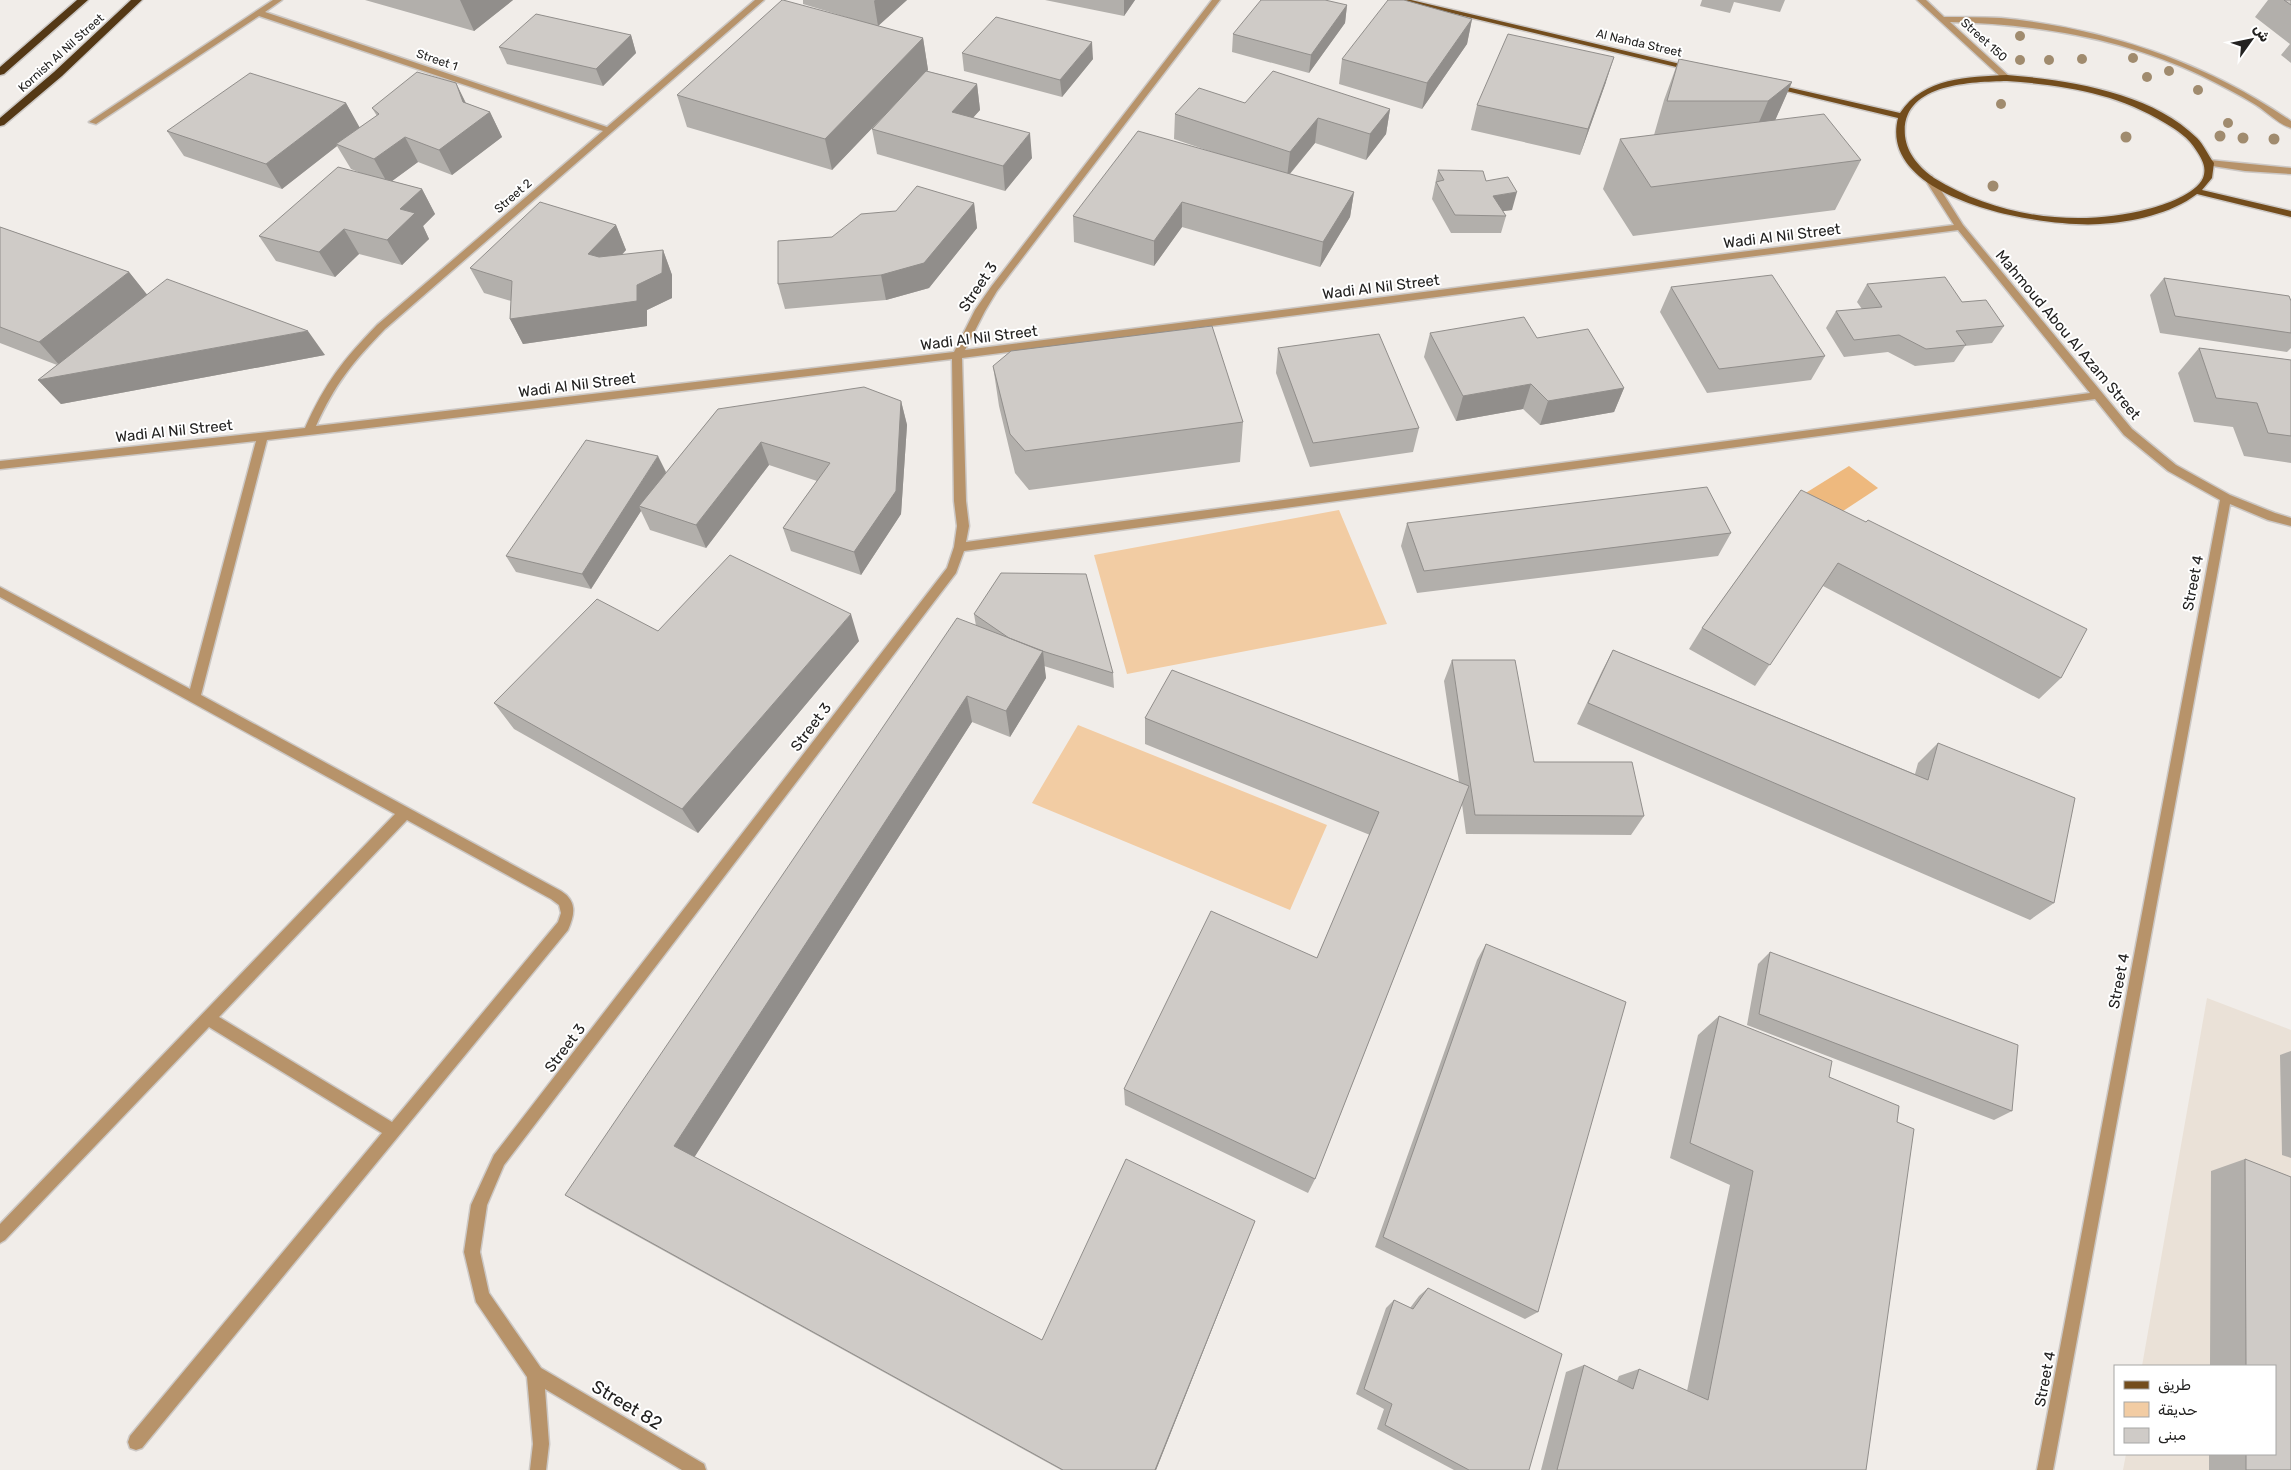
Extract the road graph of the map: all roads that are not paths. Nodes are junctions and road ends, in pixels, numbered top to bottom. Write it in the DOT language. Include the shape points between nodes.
graph roads {
  1 [pos="83,0"];
  2 [pos="137,0"];
  3 [pos="278,0"];
  4 [pos="760,0"];
  5 [pos="1216,0"];
  6 [pos="1401,0"];
  7 [pos="1921,0"];
  8 [pos="259,13"];
  9 [pos="1942,19"];
  10 [pos="1699,69"];
  11 [pos="0,72"];
  12 [pos="2008,78"];
  13 [pos="1766,85"];
  14 [pos="1901,116"];
  15 [pos="93,122"];
  16 [pos="0,123"];
  17 [pos="2291,125"];
  18 [pos="608,130"];
  19 [pos="2209,163"];
  20 [pos="2291,171"];
  21 [pos="1929,178"];
  22 [pos="2195,191"];
  23 [pos="2291,214"];
  24 [pos="1960,227"];
  25 [pos="957,356"];
  26 [pos="2099,395"];
  27 [pos="308,432"];
  28 [pos="262,437"];
  29 [pos="0,465"];
  30 [pos="2226,498"];
  31 [pos="2291,522"];
  32 [pos="960,547"];
  33 [pos="0,592"];
  34 [pos="194,697"];
  35 [pos="405,812"];
  36 [pos="208,1018"];
  37 [pos="392,1131"];
  38 [pos="0,1235"];
  39 [pos="535,1374"];
  40 [pos="136,1442"];
  41 [pos="538,1470"];
  42 [pos="698,1470"];
  43 [pos="2045,1470"];
  1 -- 11 [label="highway, Kornish Al Nil Street"];
  2 -- 16 [label="highway, Kornish Al Nil Street"];
  3 -- 8 [label="street"];
  4 -- 18 [label="street, Street 2"];
  5 -- 25 [label="street, Street 3" via="994,289"];
  6 -- 10 [label="main road, Al Nahda Street"];
  7 -- 9 [label="street, Street 150"];
  8 -- 15 [label="street"];
  8 -- 18 [label="street, Street 1"];
  9 -- 12 [label="street, Street 150"];
  9 -- 17 [label="street" via="2010,22 2075,31 2141,48 2205,73 2264,105"];
  12 -- 14 [label="main road" via="1939,86 1915,99"];
  12 -- 19 [label="main road" via="2047,81 2128,100 2164,118 2194,140"];
  13 -- 14 [label="main road"];
  14 -- 21 [label="main road" via="1898,136 1907,158"];
  18 -- 27 [label="street, Street 2" via="381,327 350,360 325,395"];
  19 -- 20 [label="street"];
  19 -- 22 [label="main road" via="2206,178"];
  21 -- 22 [label="main road" via="1969,200 2016,215 2065,222 2143,215 2172,205"];
  21 -- 24 [label="street, Mahmoud Abou Al Azam Street"];
  22 -- 23 [label="main road"];
  24 -- 25 [label="street, Wadi Al Nil Street"];
  24 -- 26 [label="street, Mahmoud Abou Al Azam Street"];
  25 -- 27 [label="street, Wadi Al Nil Street"];
  25 -- 32 [label="street, Street 3" via="963,526"];
  26 -- 30 [label="street, Mahmoud Abou Al Azam Street" via="2128,432 2172,468"];
  26 -- 32 [label="street"];
  27 -- 28 [label="street, Wadi Al Nil Street"];
  28 -- 29 [label="street, Wadi Al Nil Street"];
  28 -- 34 [label="street"];
  30 -- 31 [label="street, Mahmoud Abou Al Azam Street"];
  30 -- 43 [label="street, Street 4"];
  32 -- 39 [label="street, Street 3" via="952,570 499,1160 479,1205 472,1252 482,1296"];
  33 -- 34 [label="street"];
  34 -- 35 [label="street"];
  35 -- 36 [label="street"];
  35 -- 37 [label="street" via="556,895 565,901 568,913 563,926"];
  36 -- 37 [label="street"];
  36 -- 38 [label="street"];
  37 -- 40 [label="street"];
  39 -- 41 [label="street, Street 3" via="541,1444"];
  39 -- 42 [label="street, Street 82"];
}
